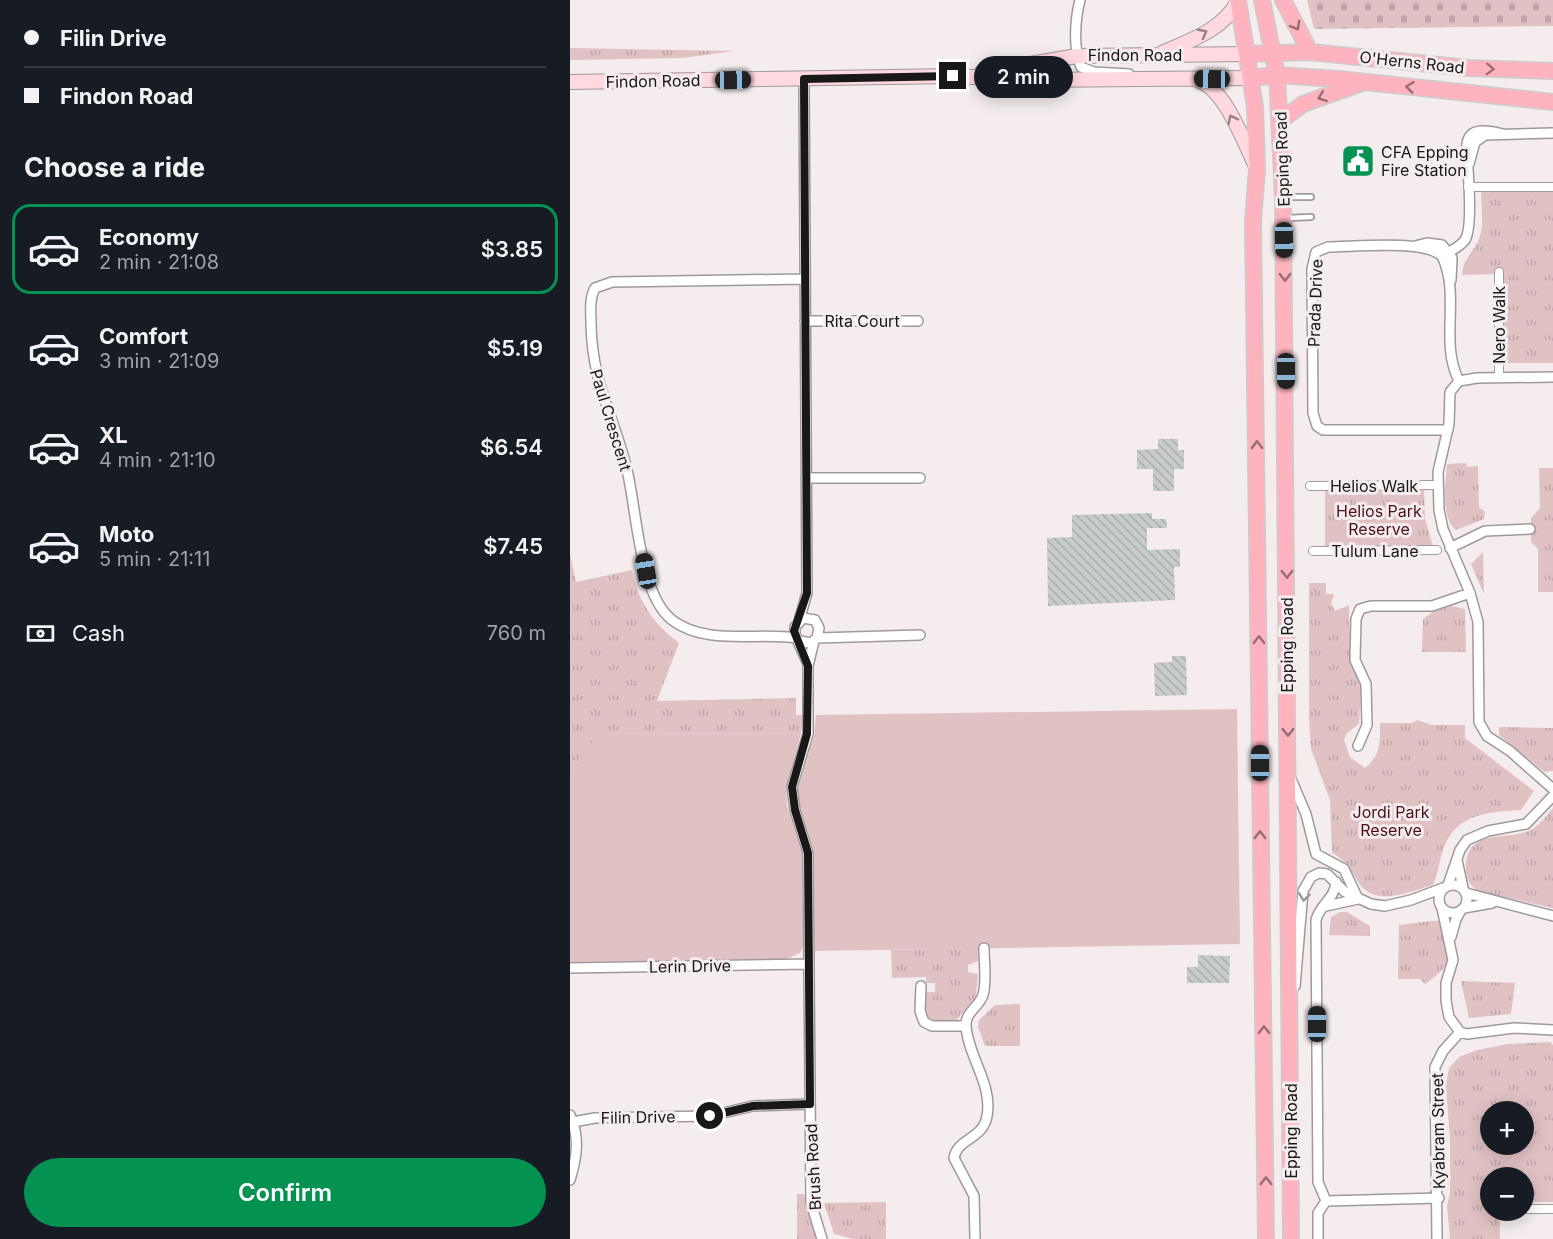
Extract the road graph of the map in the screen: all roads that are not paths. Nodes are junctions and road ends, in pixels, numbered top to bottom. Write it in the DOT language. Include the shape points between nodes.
graph roads {
  1 [pos="1080,0"];
  2 [pos="1262,0"];
  3 [pos="1282,0"];
  4 [pos="1238,1"];
  5 [pos="1272,52"];
  6 [pos="1310,52"];
  7 [pos="1247,54"];
  8 [pos="1158,55"];
  9 [pos="1077,56"];
  10 [pos="1553,71"];
  11 [pos="1277,75"];
  12 [pos="953,76"];
  13 [pos="1251,78"];
  14 [pos="804,79"];
  15 [pos="1143,79"];
  16 [pos="1195,79"];
  17 [pos="1368,81"];
  18 [pos="570,82"];
  19 [pos="1553,102"];
  20 [pos="1280,121"];
  21 [pos="1553,133"];
  22 [pos="1257,169"];
  23 [pos="1468,187"];
  24 [pos="1553,187"];
  25 [pos="1284,197"];
  26 [pos="1311,197"];
  27 [pos="1311,217"];
  28 [pos="1284,218"];
  29 [pos="1446,254"];
  30 [pos="1499,272"];
  31 [pos="804,279"];
  32 [pos="805,321"];
  33 [pos="918,321"];
  34 [pos="1553,377"];
  35 [pos="1499,378"];
  36 [pos="1459,381"];
  37 [pos="1448,430"];
  38 [pos="920,477"];
  39 [pos="806,478"];
  40 [pos="1438,485"];
  41 [pos="1310,486"];
  42 [pos="1530,529"];
  43 [pos="1450,548"];
  44 [pos="1437,550"];
  45 [pos="1313,551"];
  46 [pos="807,593"];
  47 [pos="1470,593"];
  48 [pos="798,622"];
  49 [pos="817,624"];
  50 [pos="767,635"];
  51 [pos="920,635"];
  52 [pos="845,636"];
  53 [pos="799,640"];
  54 [pos="815,640"];
  55 [pos="808,666"];
  56 [pos="1358,746"];
  57 [pos="1288,771"];
  58 [pos="1553,789"];
  59 [pos="1553,796"];
  60 [pos="1458,860"];
  61 [pos="1336,882"];
  62 [pos="1446,886"];
  63 [pos="1465,891"];
  64 [pos="1358,899"];
  65 [pos="1411,900"];
  66 [pos="1497,903"];
  67 [pos="1326,906"];
  68 [pos="1441,906"];
  69 [pos="1463,909"];
  70 [pos="1553,916"];
  71 [pos="1451,942"];
  72 [pos="984,948"];
  73 [pos="809,964"];
  74 [pos="570,968"];
  75 [pos="921,986"];
  76 [pos="966,1026"];
  77 [pos="1553,1030"];
  78 [pos="1460,1032"];
  79 [pos="1290,1047"];
  80 [pos="810,1104"];
  81 [pos="572,1119"];
  82 [pos="570,1180"];
  83 [pos="1439,1198"];
  84 [pos="1326,1201"];
  85 [pos="1534,1209"];
  86 [pos="1553,1209"];
  87 [pos="822,1239"];
  88 [pos="975,1239"];
  89 [pos="1266,1239"];
  90 [pos="1291,1239"];
  91 [pos="1318,1239"];
  92 [pos="1438,1239"];
  1 -- 9 [label="street"];
  2 -- 5 [label="main road, Epping Road"];
  3 -- 6 [label="main road, one-way"];
  4 -- 7 [label="main road, Epping Road"];
  8 -- 4 [label="main road, one-way" via="1217,26 1231,15"];
  5 -- 6 [label="main road, O'Herns Road"];
  5 -- 7 [label="main road, O'Herns Road"];
  5 -- 11 [label="main road, Epping Road"];
  6 -- 10 [label="main road, O'Herns Road, one-way" via="1468,68"];
  7 -- 8 [label="main road, Findon Road"];
  7 -- 13 [label="main road, Epping Road"];
  8 -- 9 [label="main road, Findon Road"];
  9 -- 12 [label="main road, Findon Road"];
  9 -- 15 [label="street" via="1086,70"];
  11 -- 13 [label="main road, O'Herns Road"];
  11 -- 17 [label="main road, O'Herns Road"];
  11 -- 20 [label="main road, Epping Road"];
  12 -- 14 [label="main road, Findon Road"];
  12 -- 15 [label="main road, Findon Road"];
  13 -- 16 [label="main road, Findon Road"];
  13 -- 22 [label="main road, Epping Road" via="1256,107"];
  14 -- 18 [label="main road, Findon Road"];
  14 -- 31 [label="street"];
  15 -- 16 [label="main road, Findon Road"];
  22 -- 16 [label="main road, one-way" via="1224,102 1212,86"];
  19 -- 17 [label="main road, O'Herns Road, one-way"];
  17 -- 20 [label="main road, one-way" via="1303,104"];
  20 -- 25 [label="main road, Epping Road"];
  21 -- 23 [label="street" via="1485,135 1475,142"];
  89 -- 22 [label="main road, Epping Road, one-way" via="1253,221"];
  23 -- 24 [label="street"];
  23 -- 29 [label="street" via="1467,234 1462,243"];
  25 -- 26 [label="lane"];
  25 -- 28 [label="main road, Epping Road"];
  27 -- 28 [label="lane"];
  28 -- 57 [label="main road, Epping Road, one-way"];
  29 -- 36 [label="street" via="1453,266 1449,288 1450,358"];
  29 -- 37 [label="street, Prada Drive" via="1435,243 1412,247 1328,247 1314,255 1314,419 1323,430"];
  30 -- 35 [label="street, Nero Walk"];
  31 -- 32 [label="street"];
  31 -- 50 [label="street, Paul Crescent" via="612,282 602,284 592,294 594,368 627,468 649,585 657,604 674,621 698,633"];
  32 -- 33 [label="street, Rita Court"];
  32 -- 39 [label="street"];
  34 -- 35 [label="street"];
  35 -- 36 [label="street"];
  36 -- 37 [label="street" via="1450,392"];
  37 -- 40 [label="street"];
  38 -- 39 [label="street"];
  39 -- 46 [label="street"];
  40 -- 41 [label="street, Helios Walk"];
  40 -- 43 [label="street" via="1441,519"];
  42 -- 43 [label="street" via="1485,531"];
  43 -- 47 [label="street"];
  44 -- 45 [label="street, Tulum Lane"];
  46 -- 48 [label="street"];
  46 -- 49 [label="street"];
  47 -- 56 [label="street" via="1432,606 1360,609 1356,618 1355,660 1366,684 1367,725"];
  47 -- 58 [label="street" via="1480,632 1480,728"];
  48 -- 49 [label="street" via="807,618"];
  48 -- 50 [label="street, Paul Crescent"];
  48 -- 53 [label="street" via="794,631"];
  49 -- 52 [label="street"];
  49 -- 54 [label="street"];
  50 -- 53 [label="street, Paul Crescent"];
  51 -- 52 [label="street"];
  52 -- 54 [label="street"];
  53 -- 54 [label="street"];
  53 -- 55 [label="street, Brush Road"];
  54 -- 55 [label="street, Brush Road"];
  55 -- 73 [label="street, Brush Road" via="807,734 792,787 808,853"];
  57 -- 64 [label="street" via="1306,814 1316,854 1344,869"];
  57 -- 79 [label="main road, Epping Road"];
  59 -- 60 [label="street" via="1526,825 1478,834 1467,840"];
  60 -- 62 [label="street"];
  60 -- 63 [label="street"];
  61 -- 64 [label="street"];
  61 -- 67 [label="street" via="1336,891"];
  61 -- 79 [label="street, one-way" via="1319,873 1311,876 1303,891"];
  62 -- 63 [label="street" via="1456,885"];
  62 -- 65 [label="street"];
  62 -- 68 [label="street" via="1439,896"];
  63 -- 66 [label="street"];
  63 -- 69 [label="street" via="1467,901"];
  64 -- 65 [label="street" via="1385,906"];
  64 -- 67 [label="street"];
  65 -- 68 [label="street"];
  66 -- 69 [label="street"];
  66 -- 70 [label="street"];
  67 -- 84 [label="street" via="1317,915 1316,927 1318,1182"];
  68 -- 69 [label="street" via="1453,913"];
  68 -- 71 [label="street"];
  69 -- 71 [label="street"];
  71 -- 78 [label="street" via="1453,960 1446,983 1446,1001 1449,1017"];
  72 -- 76 [label="street" via="984,993 967,1017"];
  73 -- 74 [label="street, Lerin Drive"];
  73 -- 80 [label="street, Brush Road"];
  75 -- 76 [label="street" via="920,1011 924,1022 932,1026"];
  76 -- 88 [label="street" via="988,1104 983,1129 959,1147 954,1158 974,1196"];
  77 -- 78 [label="street"];
  78 -- 83 [label="street, Kyabram Street" via="1435,1067"];
  79 -- 90 [label="main road, Epping Road"];
  80 -- 81 [label="street, Filin Drive" via="753,1106 710,1116"];
  80 -- 87 [label="street, Brush Road" via="811,1203"];
  81 -- 82 [label="street" via="578,1146"];
  83 -- 84 [label="street"];
  83 -- 92 [label="street, Kyabram Street"];
  84 -- 91 [label="street" via="1318,1213"];
  85 -- 86 [label="street"];
}
